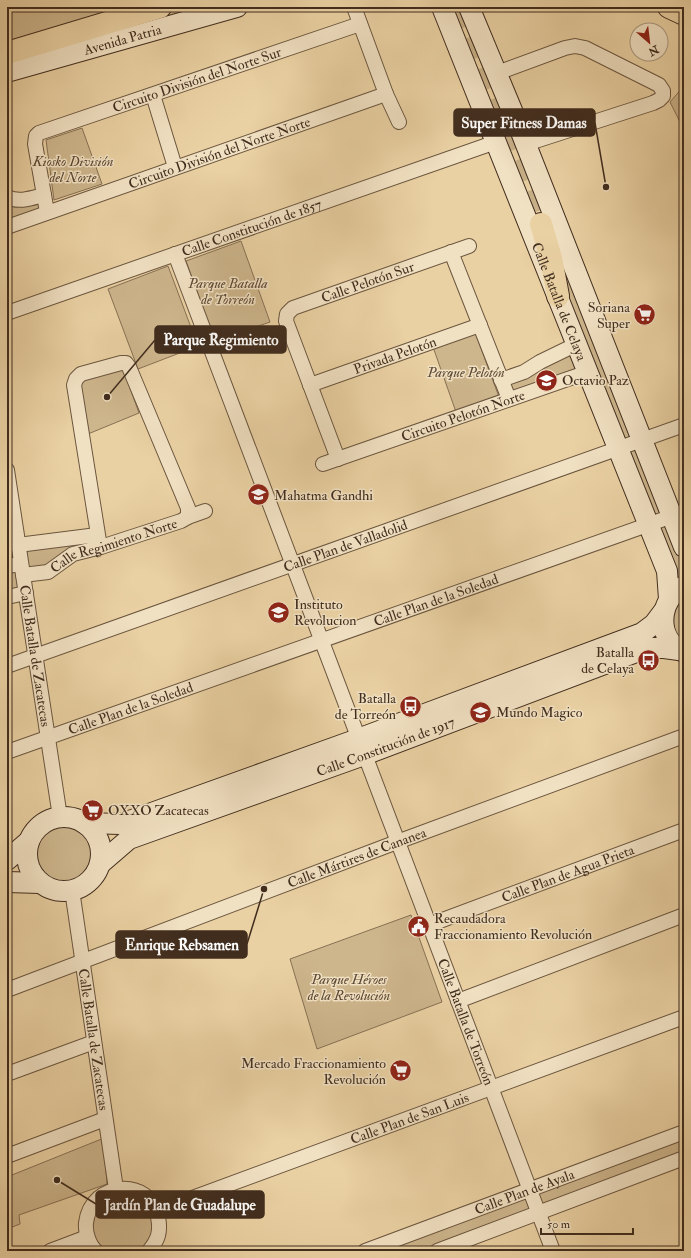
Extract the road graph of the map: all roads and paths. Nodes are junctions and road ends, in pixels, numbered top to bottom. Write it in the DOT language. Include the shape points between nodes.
graph roads {
  1 [pos="160,7"];
  2 [pos="237,7"];
  3 [pos="354,7"];
  4 [pos="442,7"];
  5 [pos="469,7"];
  6 [pos="669,7"];
  7 [pos="684,14"];
  8 [pos="360,24"];
  9 [pos="7,53"];
  10 [pos="7,72"];
  11 [pos="496,73"];
  12 [pos="386,94"];
  13 [pos="153,95"];
  14 [pos="399,122"];
  15 [pos="496,142"];
  16 [pos="526,144"];
  17 [pos="175,167"];
  18 [pos="44,196"];
  19 [pos="7,197"];
  20 [pos="47,212"];
  21 [pos="541,224"];
  22 [pos="7,226"];
  23 [pos="469,246"];
  24 [pos="451,252"];
  25 [pos="175,254"];
  26 [pos="558,296"];
  27 [pos="7,312"];
  28 [pos="480,325"];
  29 [pos="577,344"];
  30 [pos="588,372"];
  31 [pos="501,380"];
  32 [pos="310,385"];
  33 [pos="509,400"];
  34 [pos="684,425"];
  35 [pos="642,440"];
  36 [pos="618,448"];
  37 [pos="338,459"];
  38 [pos="323,464"];
  39 [pos="7,470"];
  40 [pos="205,511"];
  41 [pos="678,514"];
  42 [pos="188,517"];
  43 [pos="649,524"];
  44 [pos="99,541"];
  45 [pos="18,545"];
  46 [pos="684,547"];
  47 [pos="292,564"];
  48 [pos="7,566"];
  49 [pos="22,569"];
  50 [pos="684,586"];
  51 [pos="26,592"];
  52 [pos="7,597"];
  53 [pos="666,605"];
  54 [pos="321,641"];
  55 [pos="681,651"];
  56 [pos="36,656"];
  57 [pos="7,666"];
  58 [pos="684,736"];
  59 [pos="48,738"];
  60 [pos="361,747"];
  61 [pos="7,752"];
  62 [pos="60,817"];
  63 [pos="84,823"];
  64 [pos="684,830"];
  65 [pos="29,841"];
  66 [pos="397,842"];
  67 [pos="7,860"];
  68 [pos="100,864"];
  69 [pos="7,882"];
  70 [pos="40,883"];
  71 [pos="72,890"];
  72 [pos="684,915"];
  73 [pos="429,925"];
  74 [pos="82,962"];
  75 [pos="7,990"];
  76 [pos="458,1002"];
  77 [pos="684,1016"];
  78 [pos="94,1042"];
  79 [pos="7,1074"];
  80 [pos="491,1088"];
  81 [pos="105,1119"];
  82 [pos="684,1132"];
  83 [pos="7,1156"];
  84 [pos="684,1158"];
  85 [pos="116,1189"];
  86 [pos="529,1189"];
  87 [pos="157,1211"];
  88 [pos="538,1213"];
  89 [pos="88,1237"];
  90 [pos="50,1251"];
  91 [pos="96,1251"];
  92 [pos="149,1251"];
  93 [pos="365,1251"];
  94 [pos="437,1251"];
  95 [pos="553,1251"];
  1 -- 9 [label="highway"];
  2 -- 10 [label="street, Avenida Patria"];
  3 -- 8 [label="street"];
  4 -- 15 [label="street, Calle Batalla de Celaya"];
  5 -- 11 [label="street, Calle Batalla de Celaya"];
  6 -- 7 [label="highway"];
  8 -- 12 [label="street"];
  8 -- 13 [label="street, Circuito División del Norte Sur"];
  11 -- 16 [label="street, Calle Batalla de Celaya"];
  11 -- 16 [label="street" via="575,46 585,48 660,85 663,96 653,103"];
  12 -- 14 [label="street"];
  12 -- 17 [label="street, Circuito División del Norte Norte"];
  13 -- 17 [label="street"];
  13 -- 18 [label="street, Circuito División del Norte Sur" via="44,130 36,136 35,144"];
  15 -- 25 [label="street, Calle Constitución de 1857"];
  15 -- 26 [label="street, Calle Batalla de Celaya"];
  16 -- 35 [label="street, Calle Batalla de Celaya"];
  17 -- 20 [label="street, Circuito División del Norte Norte"];
  18 -- 19 [label="street" via="20,200"];
  18 -- 20 [label="street"];
  20 -- 22 [label="street, Circuito División del Norte Norte"];
  21 -- 26 [label="highway"];
  23 -- 24 [label="street, Calle Pelotón Sur"];
  24 -- 28 [label="street"];
  24 -- 32 [label="street, Calle Pelotón Sur" via="293,308 287,314 286,321"];
  25 -- 27 [label="street, Calle Constitución de 1857"];
  25 -- 47 [label="street, Calle Batalla de Torreón"];
  26 -- 29 [label="street, Calle Batalla de Celaya"];
  28 -- 31 [label="street"];
  28 -- 32 [label="street, Privada Pelotón"];
  29 -- 30 [label="street, Calle Batalla de Celaya"];
  29 -- 31 [label="street, Circuito Pelotón Norte" via="524,372"];
  30 -- 33 [label="street, Circuito Pelotón Norte"];
  30 -- 36 [label="street, Calle Batalla de Celaya"];
  31 -- 33 [label="street"];
  32 -- 37 [label="street"];
  33 -- 37 [label="street, Circuito Pelotón Norte"];
  34 -- 35 [label="street, Calle Plan de Valladolid"];
  35 -- 36 [label="street, Calle Plan de Valladolid"];
  35 -- 41 [label="street, Calle Batalla de Celaya"];
  36 -- 43 [label="street, Calle Batalla de Celaya"];
  36 -- 47 [label="street, Calle Plan de Valladolid"];
  37 -- 38 [label="street, Circuito Pelotón Norte"];
  39 -- 45 [label="street, Calle Batalla de Zacatecas"];
  40 -- 42 [label="street, Calle Regimiento Norte"];
  41 -- 43 [label="street, Calle Plan de la Soledad"];
  41 -- 46 [label="street, Calle Batalla de Celaya"];
  42 -- 44 [label="street, Calle Regimiento Norte" via="181,521"];
  42 -- 44 [label="street" via="188,508 132,372 126,363 121,362 81,374 74,385"];
  43 -- 53 [label="street, Calle Batalla de Celaya" via="667,571"];
  43 -- 54 [label="street, Calle Plan de la Soledad"];
  44 -- 45 [label="street, Calle Regimiento Norte"];
  44 -- 49 [label="street, Calle Regimiento Norte" via="73,554 48,572"];
  45 -- 49 [label="street, Calle Batalla de Zacatecas"];
  47 -- 54 [label="street, Calle Batalla de Torreón"];
  47 -- 56 [label="street, Calle Plan de Valladolid"];
  48 -- 49 [label="street, Calle Regimiento Norte"];
  49 -- 51 [label="street, Calle Batalla de Zacatecas"];
  50 -- 53 [label="street, Calle Constitución de 1917" via="678,589"];
  51 -- 52 [label="street"];
  51 -- 56 [label="street, Calle Batalla de Zacatecas"];
  53 -- 55 [label="street, Calle Batalla de Celaya" via="663,622 665,633"];
  53 -- 60 [label="street, Calle Constitución de 1917" via="654,624 642,633"];
  54 -- 59 [label="street, Calle Plan de la Soledad"];
  54 -- 60 [label="street, Calle Batalla de Torreón"];
  55 -- 60 [label="street, Calle Constitución de 1917" via="647,648"];
  56 -- 57 [label="street, Calle Plan de Valladolid"];
  56 -- 59 [label="street, Calle Batalla de Zacatecas"];
  58 -- 66 [label="street, Calle Mártires de Cananea"];
  59 -- 61 [label="street, Calle Plan de la Soledad"];
  59 -- 62 [label="street, Calle Batalla de Zacatecas"];
  60 -- 63 [label="street, Calle Constitución de 1917" via="121,824"];
  60 -- 66 [label="street, Calle Batalla de Torreón"];
  60 -- 68 [label="street, Calle Constitución de 1917" via="129,839"];
  62 -- 63 [label="street"];
  62 -- 65 [label="street" via="41,825"];
  63 -- 68 [label="street" via="93,831 98,841 101,852"];
  64 -- 73 [label="street, Calle Plan de Agua Prieta"];
  65 -- 67 [label="street"];
  65 -- 70 [label="street" via="28,864"];
  66 -- 73 [label="street, Calle Batalla de Torreón"];
  66 -- 74 [label="street, Calle Mártires de Cananea"];
  68 -- 71 [label="street" via="89,881"];
  69 -- 70 [label="street"];
  70 -- 71 [label="street" via="50,889"];
  71 -- 74 [label="street, Calle Batalla de Zacatecas"];
  72 -- 76 [label="street"];
  73 -- 76 [label="street, Calle Batalla de Torreón"];
  74 -- 75 [label="street, Calle Mártires de Cananea"];
  74 -- 78 [label="street, Calle Batalla de Zacatecas"];
  76 -- 80 [label="street, Calle Batalla de Torreón"];
  77 -- 80 [label="street, Calle Plan de San Luis"];
  78 -- 79 [label="street"];
  78 -- 81 [label="street, Calle Batalla de Zacatecas"];
  80 -- 86 [label="street, Calle Batalla de Torreón"];
  80 -- 87 [label="street, Calle Plan de San Luis"];
  81 -- 83 [label="street"];
  81 -- 85 [label="street, Calle Batalla de Zacatecas"];
  82 -- 86 [label="street, Calle Plan de Ayala"];
  84 -- 88 [label="street, Calle Plan de Ayala"];
  85 -- 87 [label="street" via="140,1193 150,1200"];
  85 -- 89 [label="street" via="97,1199 91,1207 87,1216"];
  86 -- 88 [label="street, Calle Batalla de Torreón"];
  86 -- 93 [label="street, Calle Plan de Ayala"];
  87 -- 92 [label="street" via="160,1226 156,1242"];
  88 -- 94 [label="street, Calle Plan de Ayala"];
  88 -- 95 [label="street, Calle Batalla de Torreón"];
  89 -- 90 [label="street"];
  89 -- 91 [label="street"];
}
